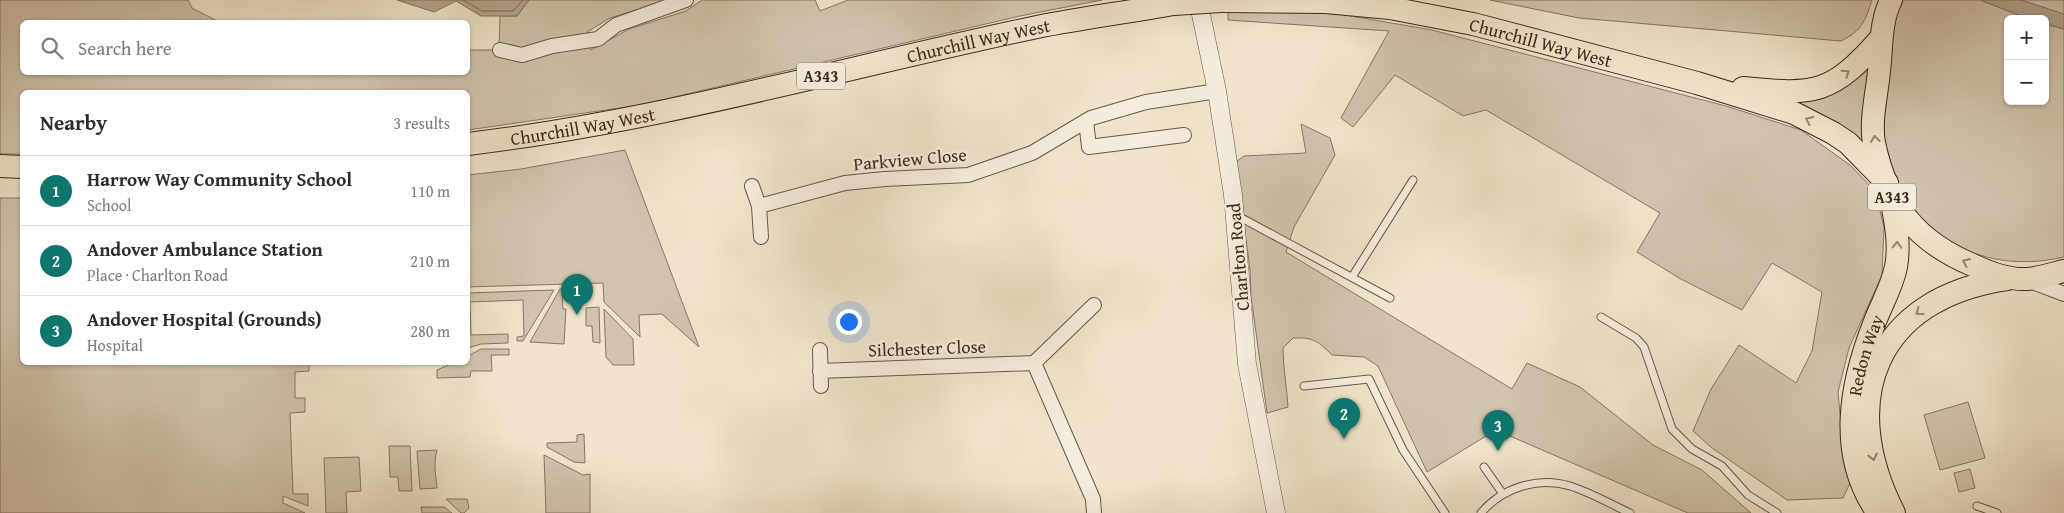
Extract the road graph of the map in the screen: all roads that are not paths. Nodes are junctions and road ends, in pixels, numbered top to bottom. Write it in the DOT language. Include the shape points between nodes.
graph roads {
  1 [pos="686,0"];
  2 [pos="1198,0"];
  3 [pos="1891,0"];
  4 [pos="1881,38"];
  5 [pos="500,50"];
  6 [pos="1697,83"];
  7 [pos="1217,91"];
  8 [pos="1086,121"];
  9 [pos="1184,136"];
  10 [pos="470,144"];
  11 [pos="0,166"];
  12 [pos="20,167"];
  13 [pos="1413,180"];
  14 [pos="752,186"];
  15 [pos="1889,189"];
  16 [pos="759,206"];
  17 [pos="1235,214"];
  18 [pos="761,237"];
  19 [pos="2064,271"];
  20 [pos="1352,277"];
  21 [pos="2019,278"];
  22 [pos="2064,294"];
  23 [pos="1390,298"];
  24 [pos="1094,305"];
  25 [pos="1601,317"];
  26 [pos="820,350"];
  27 [pos="1034,363"];
  28 [pos="820,371"];
  29 [pos="821,386"];
  30 [pos="1304,386"];
  31 [pos="1484,467"];
  32 [pos="1502,494"];
  33 [pos="1977,506"];
  34 [pos="1879,511"];
  35 [pos="1094,513"];
  36 [pos="1276,513"];
  37 [pos="1445,513"];
  38 [pos="1482,513"];
  39 [pos="1630,513"];
  40 [pos="1777,513"];
  41 [pos="1997,513"];
  1 -- 5 [label="street" via="616,25 598,39 552,46 522,55"];
  2 -- 7 [label="street, Charlton Road"];
  3 -- 4 [label="main road, A343"];
  6 -- 4 [label="main road, Churchill Way West / A343, one-way" via="1784,92 1812,90 1848,72"];
  15 -- 4 [label="main road, A343, one-way" via="1874,141"];
  6 -- 10 [label="main road, Churchill Way West / A343, bridge" via="1474,24 1390,8 1326,2 1221,1 1174,4 1038,27 623,119"];
  15 -- 6 [label="main road, Churchill Way West / A343, one-way" via="1848,143 1833,132 1794,113"];
  7 -- 8 [label="street, Parkview Close" via="1146,102"];
  7 -- 17 [label="street, Charlton Road"];
  8 -- 9 [label="street" via="1089,147"];
  8 -- 16 [label="street, Parkview Close" via="1032,153 968,175 845,183"];
  11 -- 12 [label="main road"];
  13 -- 20 [label="lane"];
  14 -- 16 [label="street"];
  21 -- 15 [label="main road, A343, one-way" via="1968,263 1927,240 1905,218"];
  34 -- 15 [label="main road, Redon Way / A343, one-way" via="1856,466 1851,406 1860,364 1896,266 1897,232"];
  16 -- 18 [label="street"];
  17 -- 20 [label="lane"];
  17 -- 36 [label="street, Charlton Road" via="1247,364"];
  19 -- 21 [label="main road, A343"];
  20 -- 23 [label="lane"];
  21 -- 22 [label="street"];
  21 -- 34 [label="main road, Redon Way / A343, one-way" via="1966,287 1941,297 1899,329 1884,351 1869,394 1868,423"];
  24 -- 27 [label="street"];
  25 -- 40 [label="lane" via="1636,338 1644,347 1672,429 1692,449 1722,466 1748,495"];
  26 -- 28 [label="street"];
  27 -- 28 [label="street, Silchester Close"];
  27 -- 35 [label="street" via="1093,499"];
  28 -- 29 [label="street"];
  30 -- 37 [label="lane" via="1369,379 1403,450"];
  31 -- 32 [label="lane"];
  32 -- 38 [label="lane"];
  32 -- 39 [label="lane" via="1526,485 1554,483 1569,486"];
  33 -- 41 [label="lane"];
}
